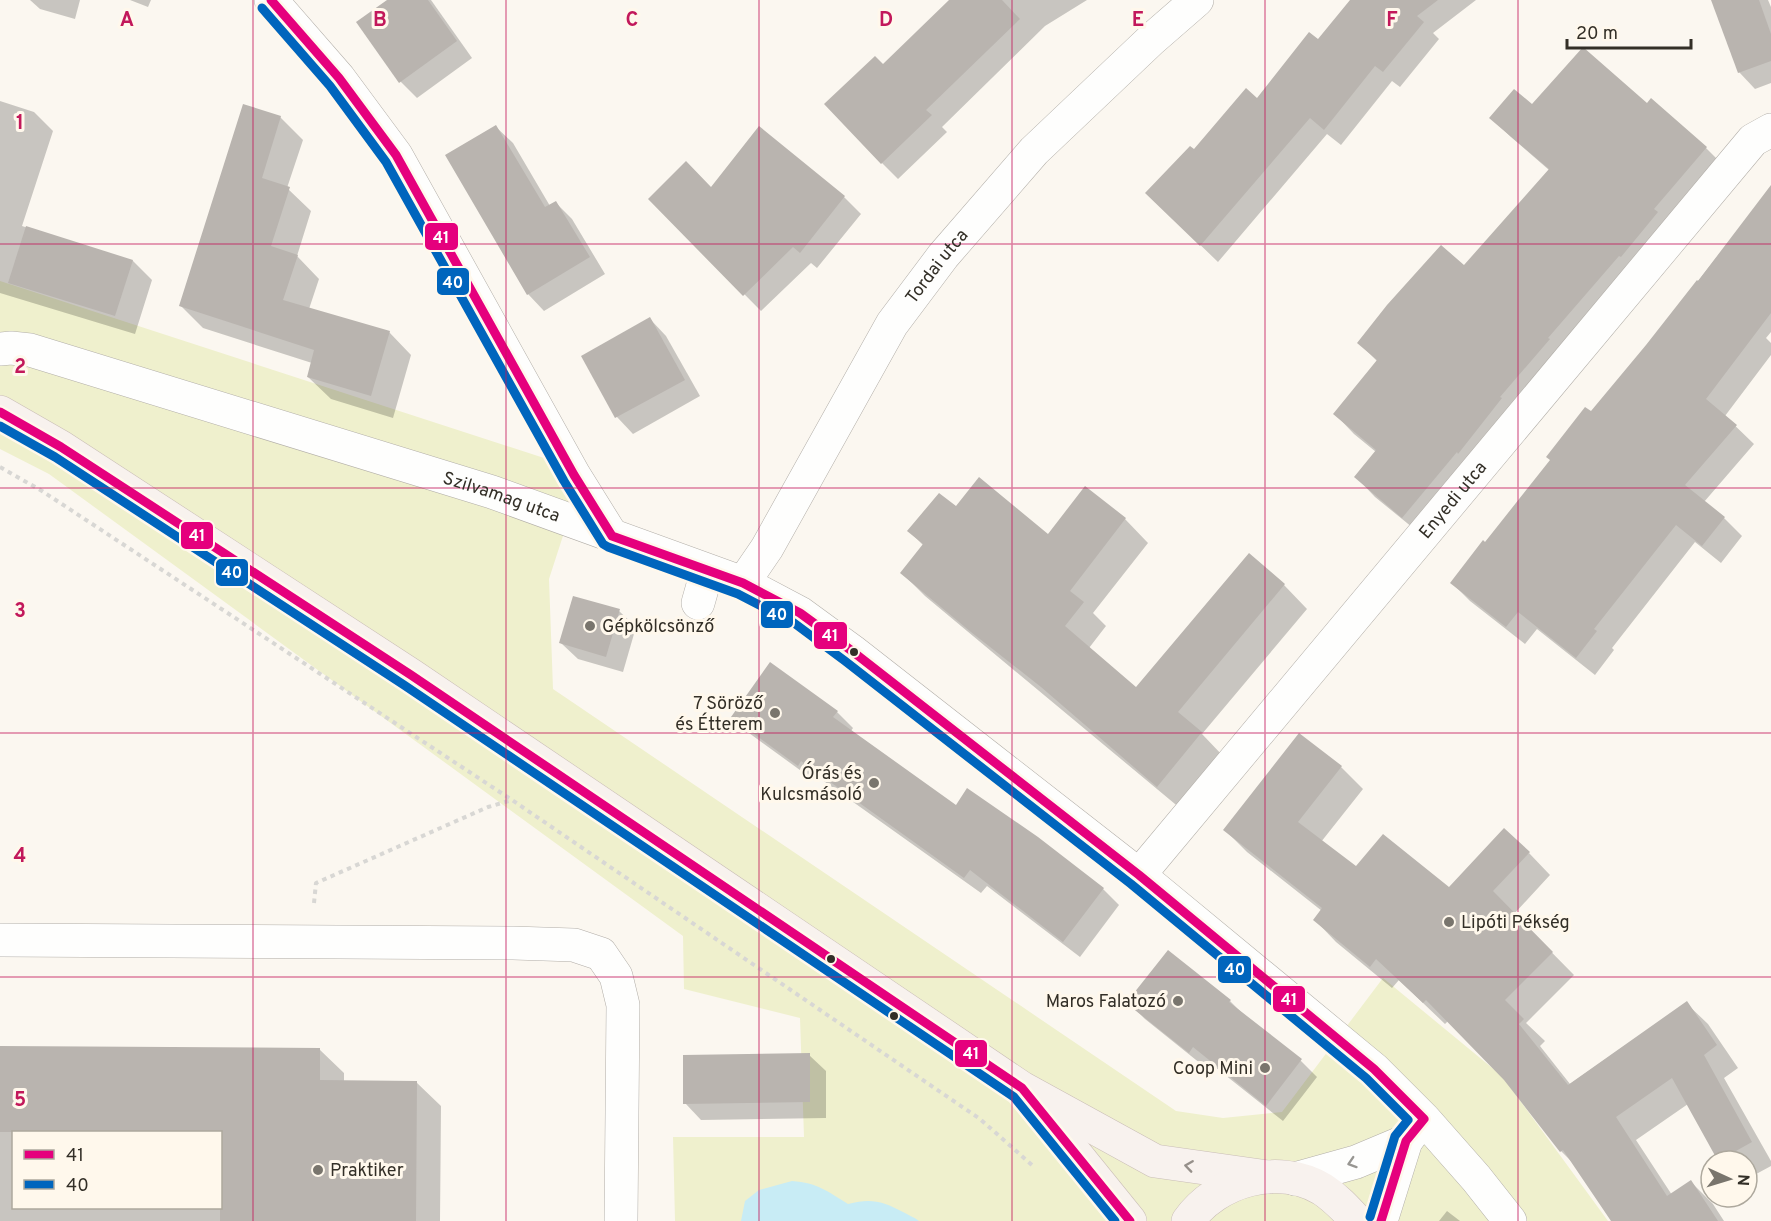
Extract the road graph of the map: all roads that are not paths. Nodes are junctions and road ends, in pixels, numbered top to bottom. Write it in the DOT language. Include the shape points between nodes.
graph roads {
  1 [pos="270,0"];
  2 [pos="1197,0"];
  3 [pos="1771,130"];
  4 [pos="0,349"];
  5 [pos="80,366"];
  6 [pos="0,372"];
  7 [pos="3,420"];
  8 [pos="612,536"];
  9 [pos="707,571"];
  10 [pos="743,583"];
  11 [pos="698,603"];
  12 [pos="1139,875"];
  13 [pos="0,940"];
  14 [pos="1022,1088"];
  15 [pos="1415,1130"];
  16 [pos="1281,1178"];
  17 [pos="621,1221"];
  18 [pos="1130,1221"];
  19 [pos="1188,1221"];
  20 [pos="1357,1221"];
  21 [pos="1381,1221"];
  22 [pos="1510,1221"];
  1 -- 8 [label="street" via="339,78 396,155 574,476"];
  2 -- 10 [label="street, Tordai utca" via="1034,151 943,256 892,324 767,548"];
  3 -- 12 [label="street, Enyedi utca" via="1745,149"];
  4 -- 5 [label="street, Szilvamag utca" via="30,350"];
  5 -- 6 [label="street, Szilvamag utca"];
  5 -- 8 [label="street, Szilvamag utca" via="492,492"];
  7 -- 14 [label="main road" via="61,447 411,675"];
  8 -- 9 [label="street, Szilvamag utca"];
  9 -- 10 [label="street, Szilvamag utca"];
  9 -- 11 [label="street"];
  10 -- 12 [label="street, Szilvamag utca" via="800,613"];
  12 -- 15 [label="street, Szilvamag utca" via="1374,1069"];
  13 -- 17 [label="street" via="574,945 601,954 616,976 623,1005"];
  16 -- 14 [label="main road, one-way" via="1155,1161"];
  14 -- 18 [label="main road"];
  15 -- 16 [label="street, one-way" via="1356,1162"];
  15 -- 21 [label="street"];
  15 -- 22 [label="street, Szilvamag utca" via="1476,1178"];
  16 -- 19 [label="main road" via="1238,1183 1211,1197"];
  16 -- 20 [label="main road" via="1321,1188"];
}
